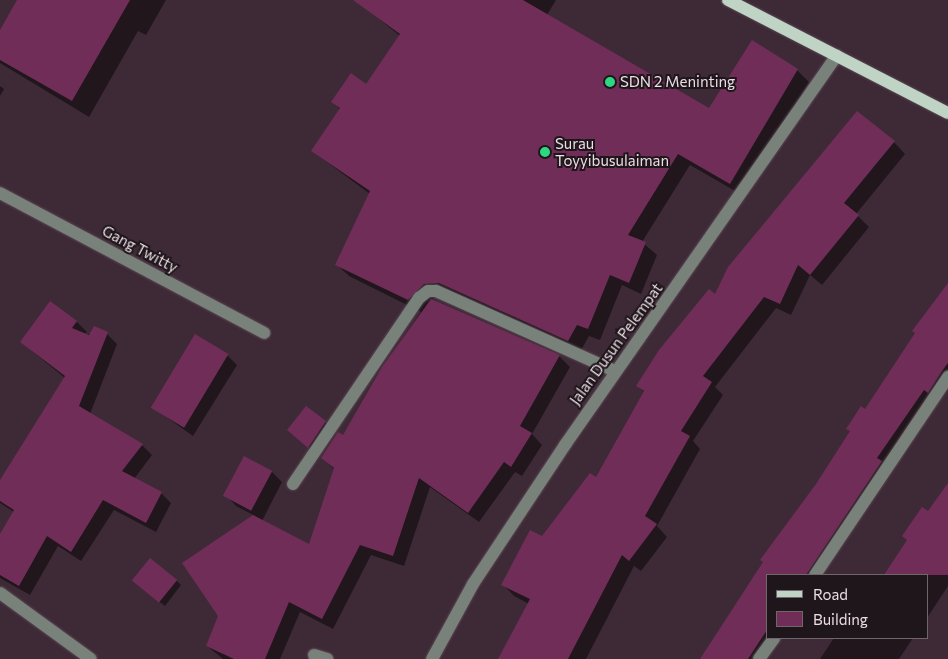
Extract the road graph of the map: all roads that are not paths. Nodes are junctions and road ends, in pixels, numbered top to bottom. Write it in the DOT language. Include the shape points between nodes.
graph roads {
  1 [pos="728,0"];
  2 [pos="837,55"];
  3 [pos="948,112"];
  4 [pos="0,193"];
  5 [pos="264,332"];
  6 [pos="615,371"];
  7 [pos="948,377"];
  8 [pos="293,484"];
  9 [pos="816,574"];
  10 [pos="0,593"];
  11 [pos="773,639"];
  12 [pos="314,655"];
  13 [pos="91,659"];
  14 [pos="327,659"];
  15 [pos="432,659"];
  16 [pos="759,659"];
  1 -- 2 [label="main road"];
  2 -- 3 [label="main road"];
  2 -- 6 [label="street, Jalan Dusun Pelempat" via="682,281"];
  4 -- 5 [label="street, Gang Twitty"];
  6 -- 8 [label="street" via="436,291 428,291 419,298"];
  6 -- 15 [label="street, Jalan Dusun Pelempat" via="478,577"];
  7 -- 9 [label="street"];
  10 -- 13 [label="street"];
  11 -- 16 [label="street"];
  12 -- 14 [label="street"];
}
